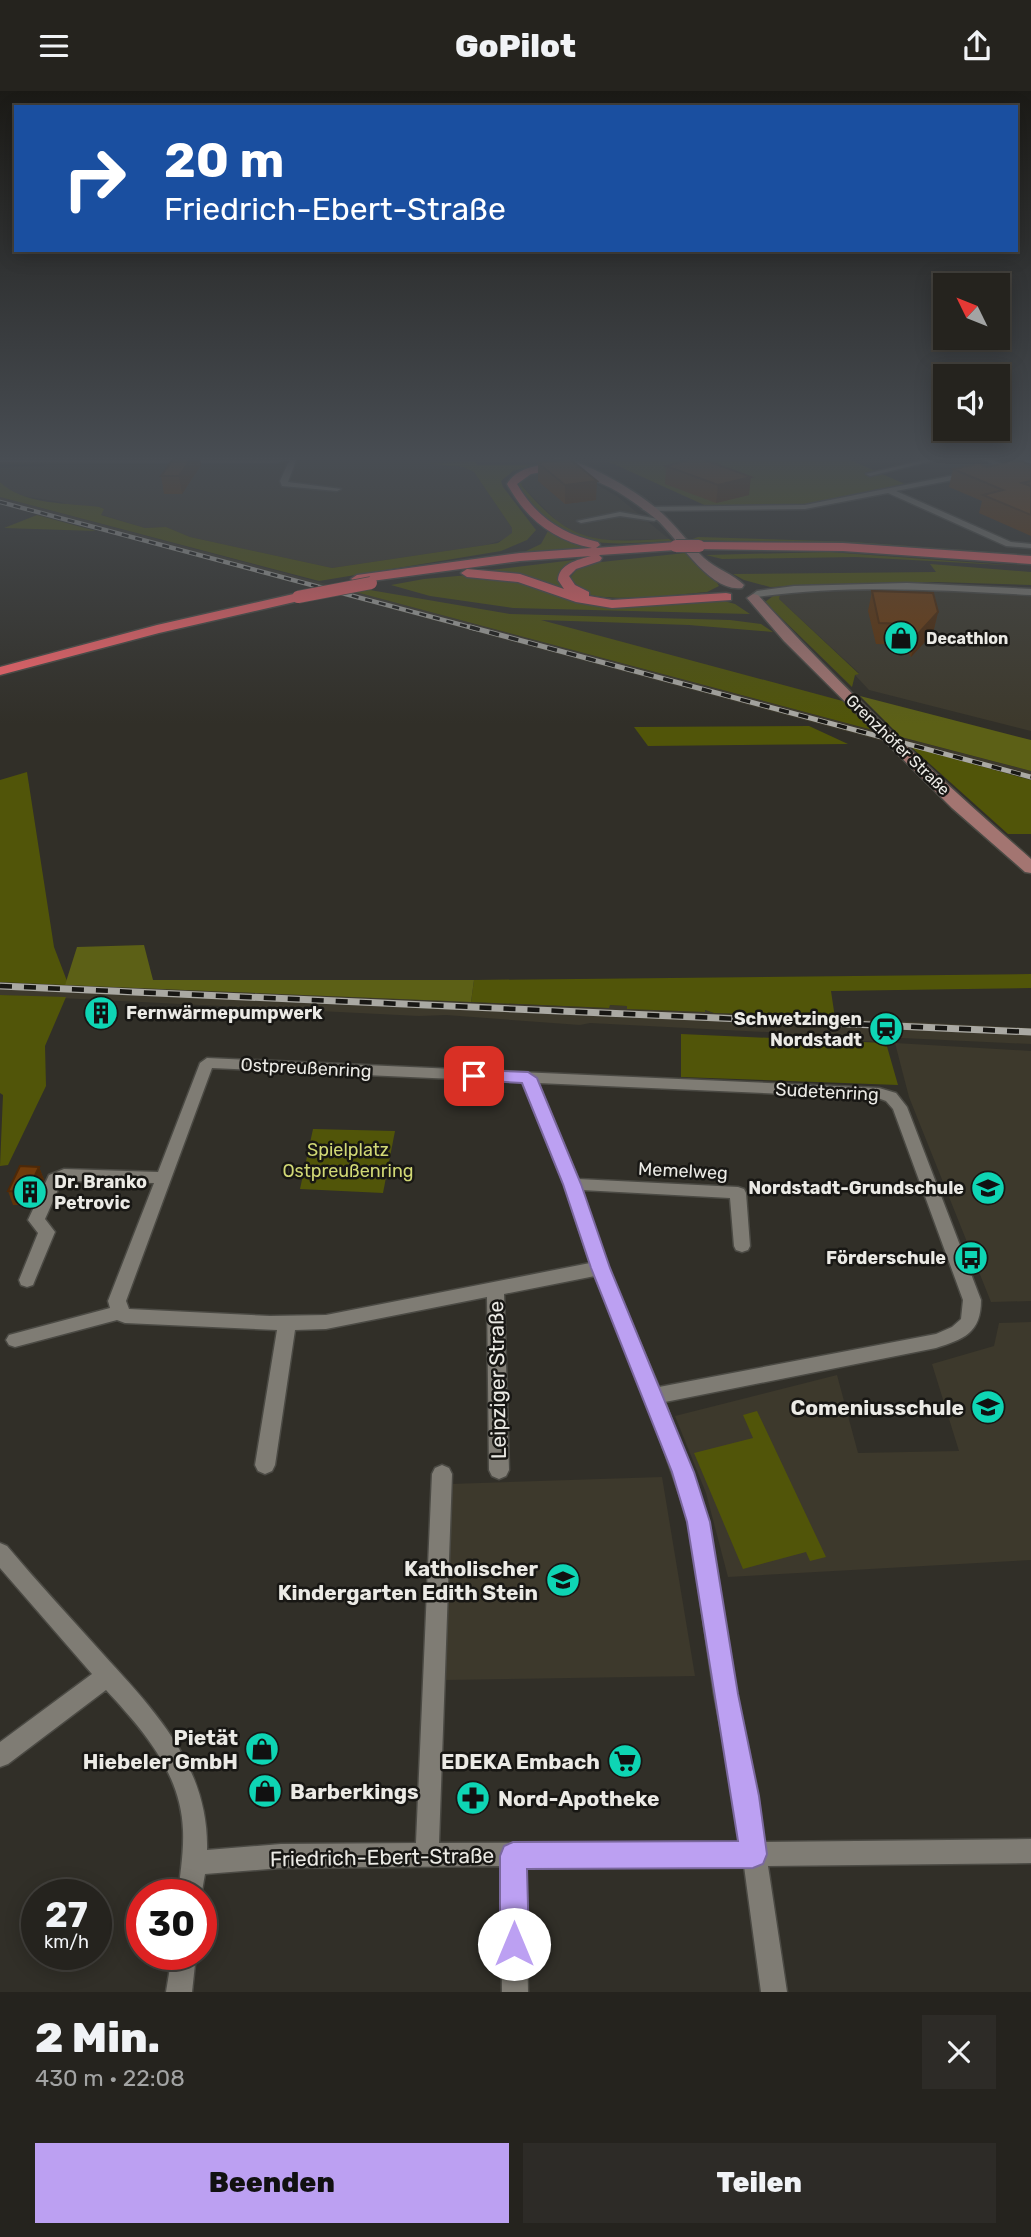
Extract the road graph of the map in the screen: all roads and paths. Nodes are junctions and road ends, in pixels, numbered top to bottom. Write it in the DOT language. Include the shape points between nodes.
graph roads {
  1 [pos="527,547"];
  2 [pos="628,547"];
  3 [pos="688,547"];
  4 [pos="645,548"];
  5 [pos="680,549"];
  6 [pos="616,555"];
  7 [pos="477,562"];
  8 [pos="1031,562"];
  9 [pos="448,571"];
  10 [pos="364,581"];
  11 [pos="1031,591"];
  12 [pos="739,593"];
  13 [pos="292,595"];
  14 [pos="0,664"];
  15 [pos="0,671"];
  16 [pos="1031,868"];
  17 [pos="528,1078"];
  18 [pos="164,1178"];
  19 [pos="572,1184"];
  20 [pos="742,1247"];
  21 [pos="600,1268"];
  22 [pos="27,1280"];
  23 [pos="495,1290"];
  24 [pos="120,1312"];
  25 [pos="286,1323"];
  26 [pos="15,1340"];
  27 [pos="654,1396"];
  28 [pos="265,1465"];
  29 [pos="499,1470"];
  30 [pos="442,1474"];
  31 [pos="0,1553"];
  32 [pos="108,1675"];
  33 [pos="0,1756"];
  34 [pos="1031,1850"];
  35 [pos="753,1854"];
  36 [pos="427,1856"];
  37 [pos="513,1856"];
  38 [pos="194,1863"];
  39 [pos="192,1879"];
  40 [pos="182,1970"];
  41 [pos="179,1992"];
  42 [pos="515,1992"];
  43 [pos="774,1992"];
  1 -- 7 [label="highway"];
  2 -- 4 [label="highway"];
  3 -- 12 [label="street, Grenzhöfer Straße"];
  4 -- 5 [label="highway"];
  4 -- 7 [label="highway"];
  5 -- 6 [label="highway"];
  5 -- 8 [label="highway, bridge"];
  6 -- 9 [label="highway"];
  6 -- 12 [label="highway" via="572,566 563,576 565,583 588,596 614,600"];
  7 -- 10 [label="highway"];
  9 -- 10 [label="highway"];
  9 -- 12 [label="highway" via="520,578 581,599 612,604"];
  10 -- 13 [label="highway, bridge"];
  11 -- 12 [label="street" via="934,586"];
  12 -- 16 [label="street, Grenzhöfer Straße"];
  13 -- 14 [label="highway" via="149,624"];
  13 -- 15 [label="highway"];
  17 -- 18 [label="street, Ostpreußenring" via="207,1063"];
  17 -- 19 [label="street"];
  17 -- 27 [label="street, Sudetenring" via="879,1093 898,1103 909,1130 972,1300 973,1314 967,1327 936,1342"];
  18 -- 22 [label="street" via="64,1175 55,1179 36,1220 47,1232"];
  18 -- 24 [label="street, Ostpreußenring" via="117,1301"];
  19 -- 20 [label="street, Memelweg" via="738,1193"];
  19 -- 21 [label="street"];
  21 -- 23 [label="street"];
  21 -- 27 [label="street"];
  23 -- 25 [label="street" via="349,1319"];
  23 -- 29 [label="street, Leipziger Straße"];
  24 -- 25 [label="street" via="125,1316"];
  24 -- 26 [label="street"];
  25 -- 28 [label="street"];
  27 -- 35 [label="street" via="699,1522"];
  30 -- 36 [label="street"];
  31 -- 32 [label="street"];
  32 -- 33 [label="street"];
  32 -- 38 [label="street" via="155,1729 183,1778 196,1832"];
  34 -- 35 [label="street, Friedrich-Ebert-Straße"];
  35 -- 37 [label="street, Friedrich-Ebert-Straße"];
  35 -- 43 [label="street"];
  36 -- 37 [label="street, Friedrich-Ebert-Straße"];
  36 -- 38 [label="street, Friedrich-Ebert-Straße" via="281,1856"];
  37 -- 42 [label="street"];
  38 -- 39 [label="street"];
  40 -- 41 [label="street"];
}
